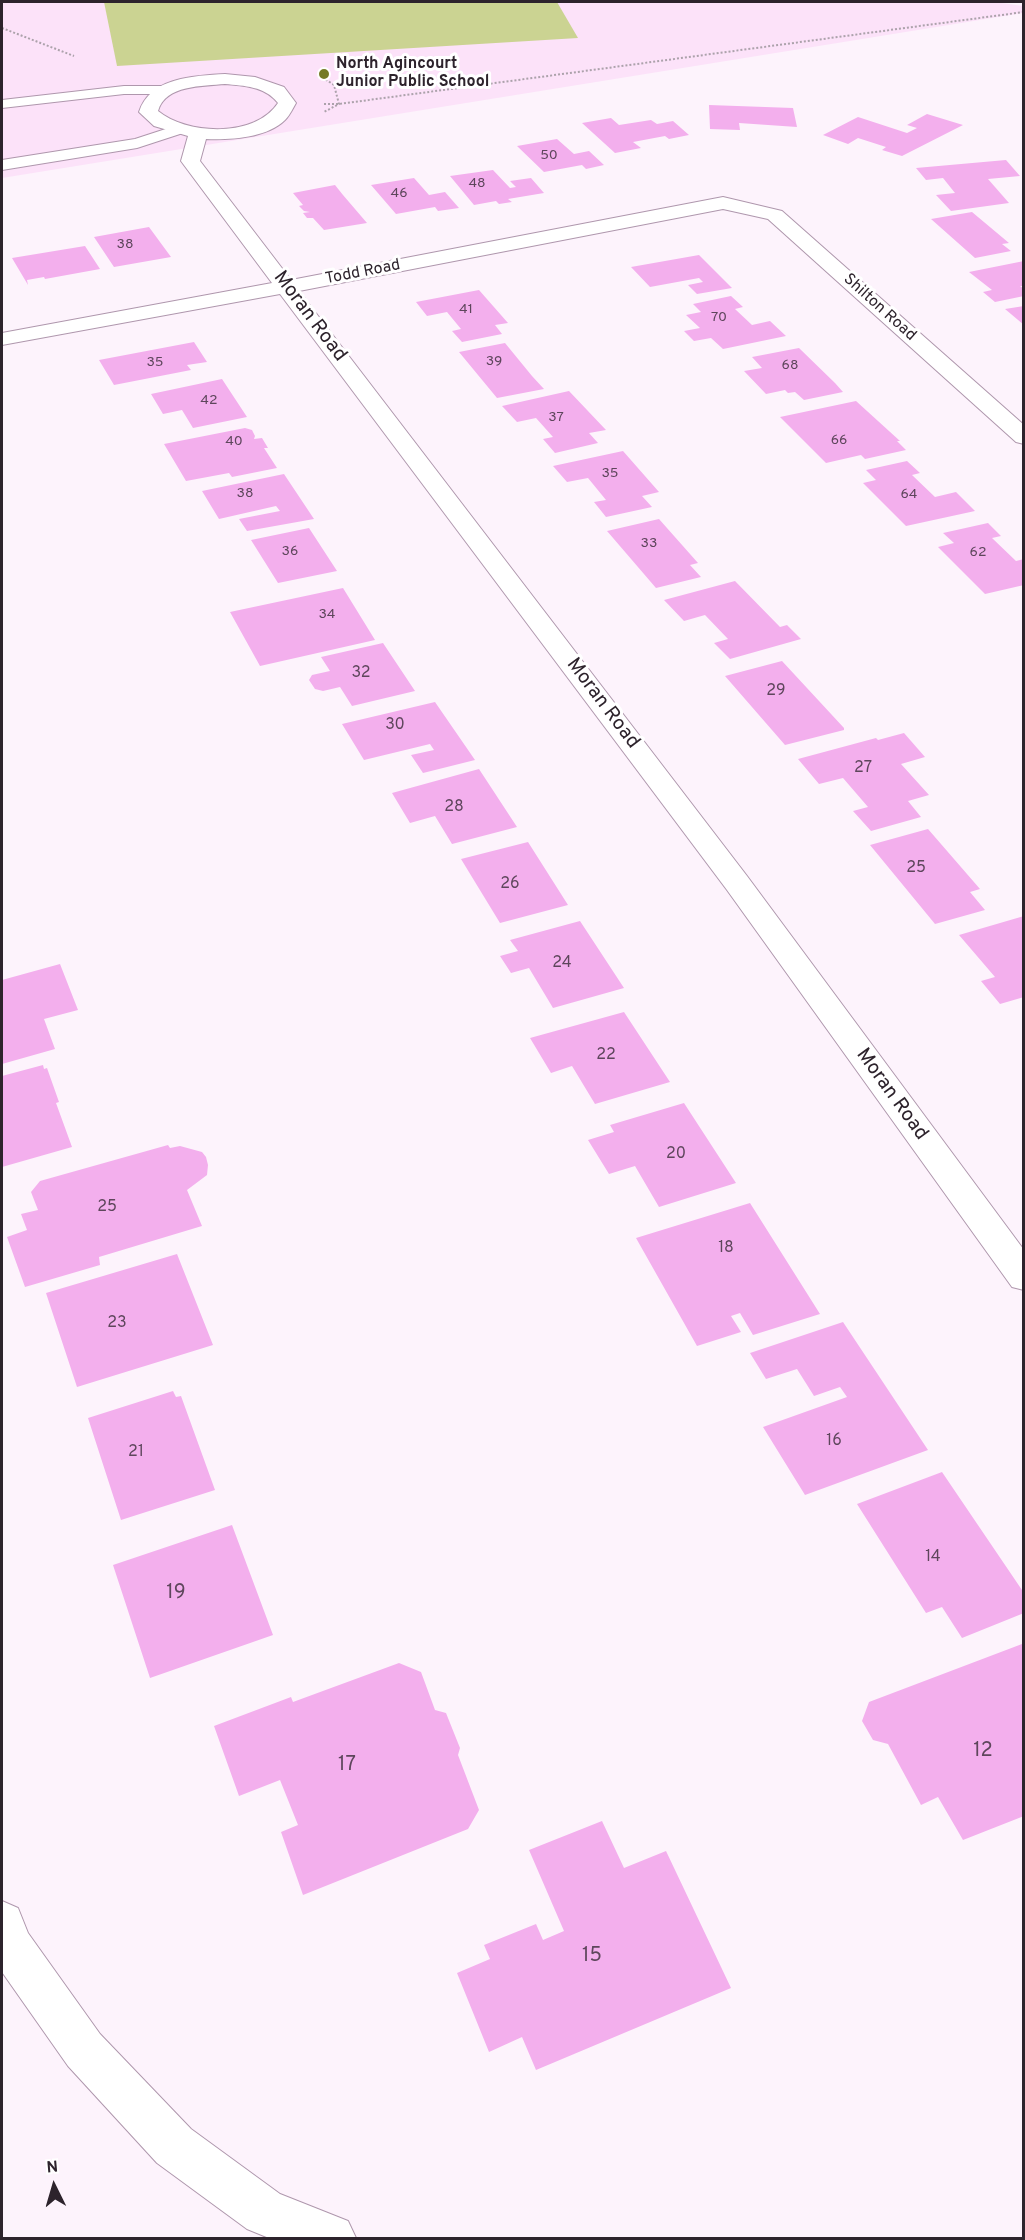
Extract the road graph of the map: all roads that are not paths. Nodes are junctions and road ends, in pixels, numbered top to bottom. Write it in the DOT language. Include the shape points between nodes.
graph roads {
  1 [pos="165,90"];
  2 [pos="2,104"];
  3 [pos="178,130"];
  4 [pos="198,133"];
  5 [pos="2,165"];
  6 [pos="723,203"];
  7 [pos="286,287"];
  8 [pos="2,339"];
  9 [pos="1023,437"];
  10 [pos="1023,1277"];
  11 [pos="2,1923"];
  12 [pos="331,2238"];
  1 -- 2 [label="lane" via="124,90"];
  1 -- 3 [label="street" via="155,97 148,112 164,126"];
  1 -- 4 [label="street" via="225,79 255,82 278,91 287,103 276,119 261,126"];
  3 -- 4 [label="street"];
  3 -- 5 [label="lane" via="137,143"];
  4 -- 7 [label="street, Moran Road" via="190,161"];
  6 -- 7 [label="street, Todd Road"];
  6 -- 9 [label="street, Shilton Road" via="775,215"];
  7 -- 8 [label="street, Todd Road"];
  7 -- 10 [label="street, Moran Road" via="736,883"];
  11 -- 12 [label="street" via="11,1947 84,2050 174,2146 264,2211"];
}
